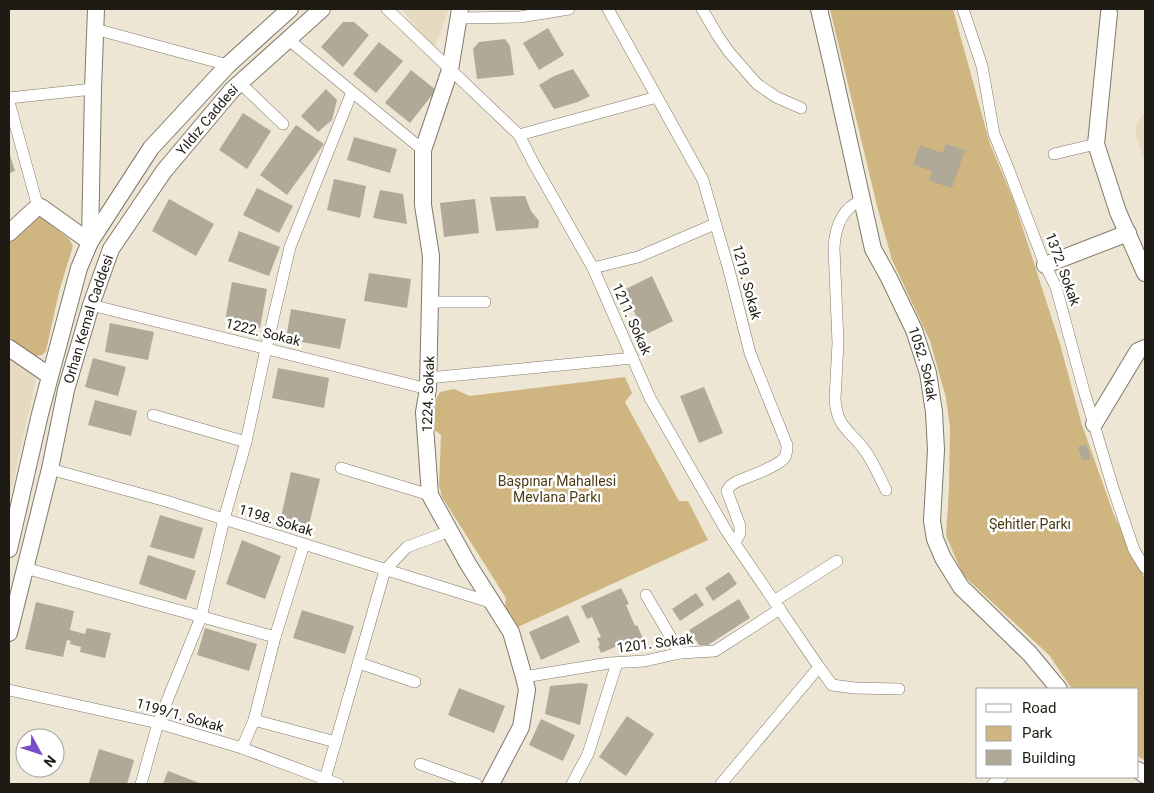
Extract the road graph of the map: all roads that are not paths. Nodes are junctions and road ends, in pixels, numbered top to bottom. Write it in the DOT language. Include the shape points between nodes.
graph roads {
  1 [pos="96,9"];
  2 [pos="322,9"];
  3 [pos="387,9"];
  4 [pos="569,9"];
  5 [pos="608,9"];
  6 [pos="702,9"];
  7 [pos="819,9"];
  8 [pos="963,9"];
  9 [pos="284,10"];
  10 [pos="459,13"];
  11 [pos="1109,13"];
  12 [pos="95,29"];
  13 [pos="289,40"];
  14 [pos="228,65"];
  15 [pos="450,70"];
  16 [pos="240,83"];
  17 [pos="93,89"];
  18 [pos="352,92"];
  19 [pos="657,97"];
  20 [pos="9,98"];
  21 [pos="9,102"];
  22 [pos="801,108"];
  23 [pos="283,124"];
  24 [pos="519,135"];
  25 [pos="1096,144"];
  26 [pos="423,150"];
  27 [pos="1054,154"];
  28 [pos="862,200"];
  29 [pos="41,207"];
  30 [pos="716,224"];
  31 [pos="9,233"];
  32 [pos="1128,233"];
  33 [pos="90,242"];
  34 [pos="111,249"];
  35 [pos="1046,264"];
  36 [pos="593,268"];
  37 [pos="1145,273"];
  38 [pos="430,302"];
  39 [pos="484,302"];
  40 [pos="91,305"];
  41 [pos="9,348"];
  42 [pos="1145,348"];
  43 [pos="266,349"];
  44 [pos="632,358"];
  45 [pos="50,376"];
  46 [pos="428,384"];
  47 [pos="153,415"];
  48 [pos="1094,424"];
  49 [pos="246,442"];
  50 [pos="341,468"];
  51 [pos="50,469"];
  52 [pos="886,490"];
  53 [pos="430,495"];
  54 [pos="224,519"];
  55 [pos="450,531"];
  56 [pos="735,543"];
  57 [pos="304,544"];
  58 [pos="9,549"];
  59 [pos="837,561"];
  60 [pos="25,568"];
  61 [pos="1145,568"];
  62 [pos="385,570"];
  63 [pos="646,595"];
  64 [pos="493,604"];
  65 [pos="777,605"];
  66 [pos="202,617"];
  67 [pos="9,633"];
  68 [pos="276,637"];
  69 [pos="680,653"];
  70 [pos="359,663"];
  71 [pos="618,663"];
  72 [pos="819,667"];
  73 [pos="524,677"];
  74 [pos="415,682"];
  75 [pos="899,688"];
  76 [pos="1058,688"];
  77 [pos="9,690"];
  78 [pos="254,720"];
  79 [pos="158,722"];
  80 [pos="336,742"];
  81 [pos="242,748"];
  82 [pos="420,764"];
  83 [pos="324,782"];
  84 [pos="141,784"];
  85 [pos="338,784"];
  86 [pos="476,784"];
  87 [pos="491,784"];
  88 [pos="572,784"];
  89 [pos="721,784"];
  1 -- 12 [label="street"];
  2 -- 13 [label="street, Yıldız Caddesi"];
  3 -- 15 [label="street, 1211. Sokak"];
  4 -- 10 [label="street" via="520,17"];
  5 -- 19 [label="street, 1219. Sokak"];
  6 -- 22 [label="street" via="724,44 753,80 766,92"];
  7 -- 28 [label="street, 1052. Sokak"];
  8 -- 35 [label="street, 1372. Sokak" via="982,66 994,134"];
  9 -- 14 [label="street, Yıldız Caddesi"];
  10 -- 15 [label="street, 1224. Sokak"];
  11 -- 25 [label="street"];
  12 -- 14 [label="street"];
  12 -- 17 [label="street"];
  13 -- 16 [label="street, Yıldız Caddesi"];
  13 -- 18 [label="street"];
  14 -- 33 [label="street, Yıldız Caddesi" via="151,148"];
  15 -- 24 [label="street, 1211. Sokak"];
  15 -- 26 [label="street, 1224. Sokak"];
  16 -- 23 [label="street"];
  16 -- 34 [label="street, Yıldız Caddesi" via="164,171"];
  17 -- 20 [label="street"];
  17 -- 33 [label="street"];
  18 -- 26 [label="street"];
  18 -- 43 [label="street" via="290,247"];
  19 -- 24 [label="street"];
  19 -- 30 [label="street, 1219. Sokak" via="703,180"];
  21 -- 29 [label="street" via="36,200"];
  24 -- 36 [label="street, 1211. Sokak"];
  25 -- 27 [label="street"];
  25 -- 32 [label="street"];
  26 -- 38 [label="street, 1224. Sokak" via="423,205 431,256"];
  28 -- 52 [label="street" via="846,212 834,240 838,343 835,399 842,423 863,448"];
  28 -- 76 [label="street, 1052. Sokak" via="873,249 914,330 928,373 936,450 932,521 935,539 961,587 1030,654"];
  29 -- 31 [label="street"];
  29 -- 33 [label="street"];
  30 -- 36 [label="street" via="638,257"];
  30 -- 56 [label="street, 1219. Sokak" via="750,353 787,445 785,458 778,464 736,482 727,491 740,526"];
  32 -- 35 [label="street"];
  32 -- 37 [label="street"];
  33 -- 34 [label="street, Orhan Kemal Caddesi"];
  33 -- 45 [label="street, Orhan Kemal Caddesi" via="79,268"];
  34 -- 40 [label="street, Orhan Kemal Caddesi"];
  35 -- 48 [label="street, 1372. Sokak" via="1056,287"];
  36 -- 44 [label="street, 1211. Sokak"];
  38 -- 39 [label="street"];
  38 -- 46 [label="street, 1224. Sokak"];
  40 -- 43 [label="street, 1222. Sokak"];
  40 -- 51 [label="street, Orhan Kemal Caddesi" via="66,390"];
  41 -- 45 [label="street"];
  42 -- 48 [label="street" via="1138,351"];
  43 -- 46 [label="street, 1222. Sokak"];
  43 -- 49 [label="street"];
  44 -- 46 [label="street, 1222. Sokak"];
  44 -- 56 [label="street, 1211. Sokak" via="650,398"];
  45 -- 58 [label="street, Orhan Kemal Caddesi"];
  46 -- 53 [label="street, 1224. Sokak" via="424,412"];
  47 -- 49 [label="street"];
  48 -- 61 [label="street, 1372. Sokak" via="1134,550"];
  49 -- 54 [label="street"];
  50 -- 53 [label="street"];
  51 -- 54 [label="street, 1198. Sokak"];
  51 -- 60 [label="street, Orhan Kemal Caddesi"];
  53 -- 55 [label="street, 1224. Sokak"];
  54 -- 57 [label="street, 1198. Sokak"];
  54 -- 66 [label="street"];
  55 -- 62 [label="street" via="407,548"];
  55 -- 64 [label="street, 1224. Sokak"];
  56 -- 65 [label="street, 1211. Sokak"];
  57 -- 62 [label="street, 1198. Sokak"];
  57 -- 68 [label="street"];
  59 -- 65 [label="street, 1201. Sokak"];
  60 -- 66 [label="street"];
  60 -- 67 [label="street, Orhan Kemal Caddesi"];
  62 -- 64 [label="street, 1198. Sokak"];
  62 -- 70 [label="street"];
  63 -- 69 [label="street"];
  64 -- 73 [label="street, 1224. Sokak" via="511,632"];
  65 -- 69 [label="street, 1201. Sokak" via="715,651"];
  65 -- 72 [label="street, 1211. Sokak"];
  66 -- 68 [label="street"];
  66 -- 79 [label="street"];
  68 -- 78 [label="street"];
  69 -- 71 [label="street, 1201. Sokak"];
  70 -- 74 [label="street"];
  70 -- 80 [label="street"];
  71 -- 73 [label="street, 1201. Sokak"];
  71 -- 88 [label="street" via="588,754"];
  72 -- 75 [label="street, 1211. Sokak" via="832,684 855,688"];
  72 -- 89 [label="street"];
  73 -- 87 [label="street, 1224. Sokak" via="527,690 521,728"];
  77 -- 79 [label="street, 1199/1. Sokak"];
  78 -- 80 [label="street"];
  78 -- 81 [label="street"];
  79 -- 81 [label="street, 1199/1. Sokak"];
  79 -- 84 [label="street"];
  80 -- 83 [label="street"];
  81 -- 83 [label="street, 1199/1. Sokak"];
  82 -- 86 [label="street"];
  83 -- 85 [label="street, 1199/1. Sokak"];
}
